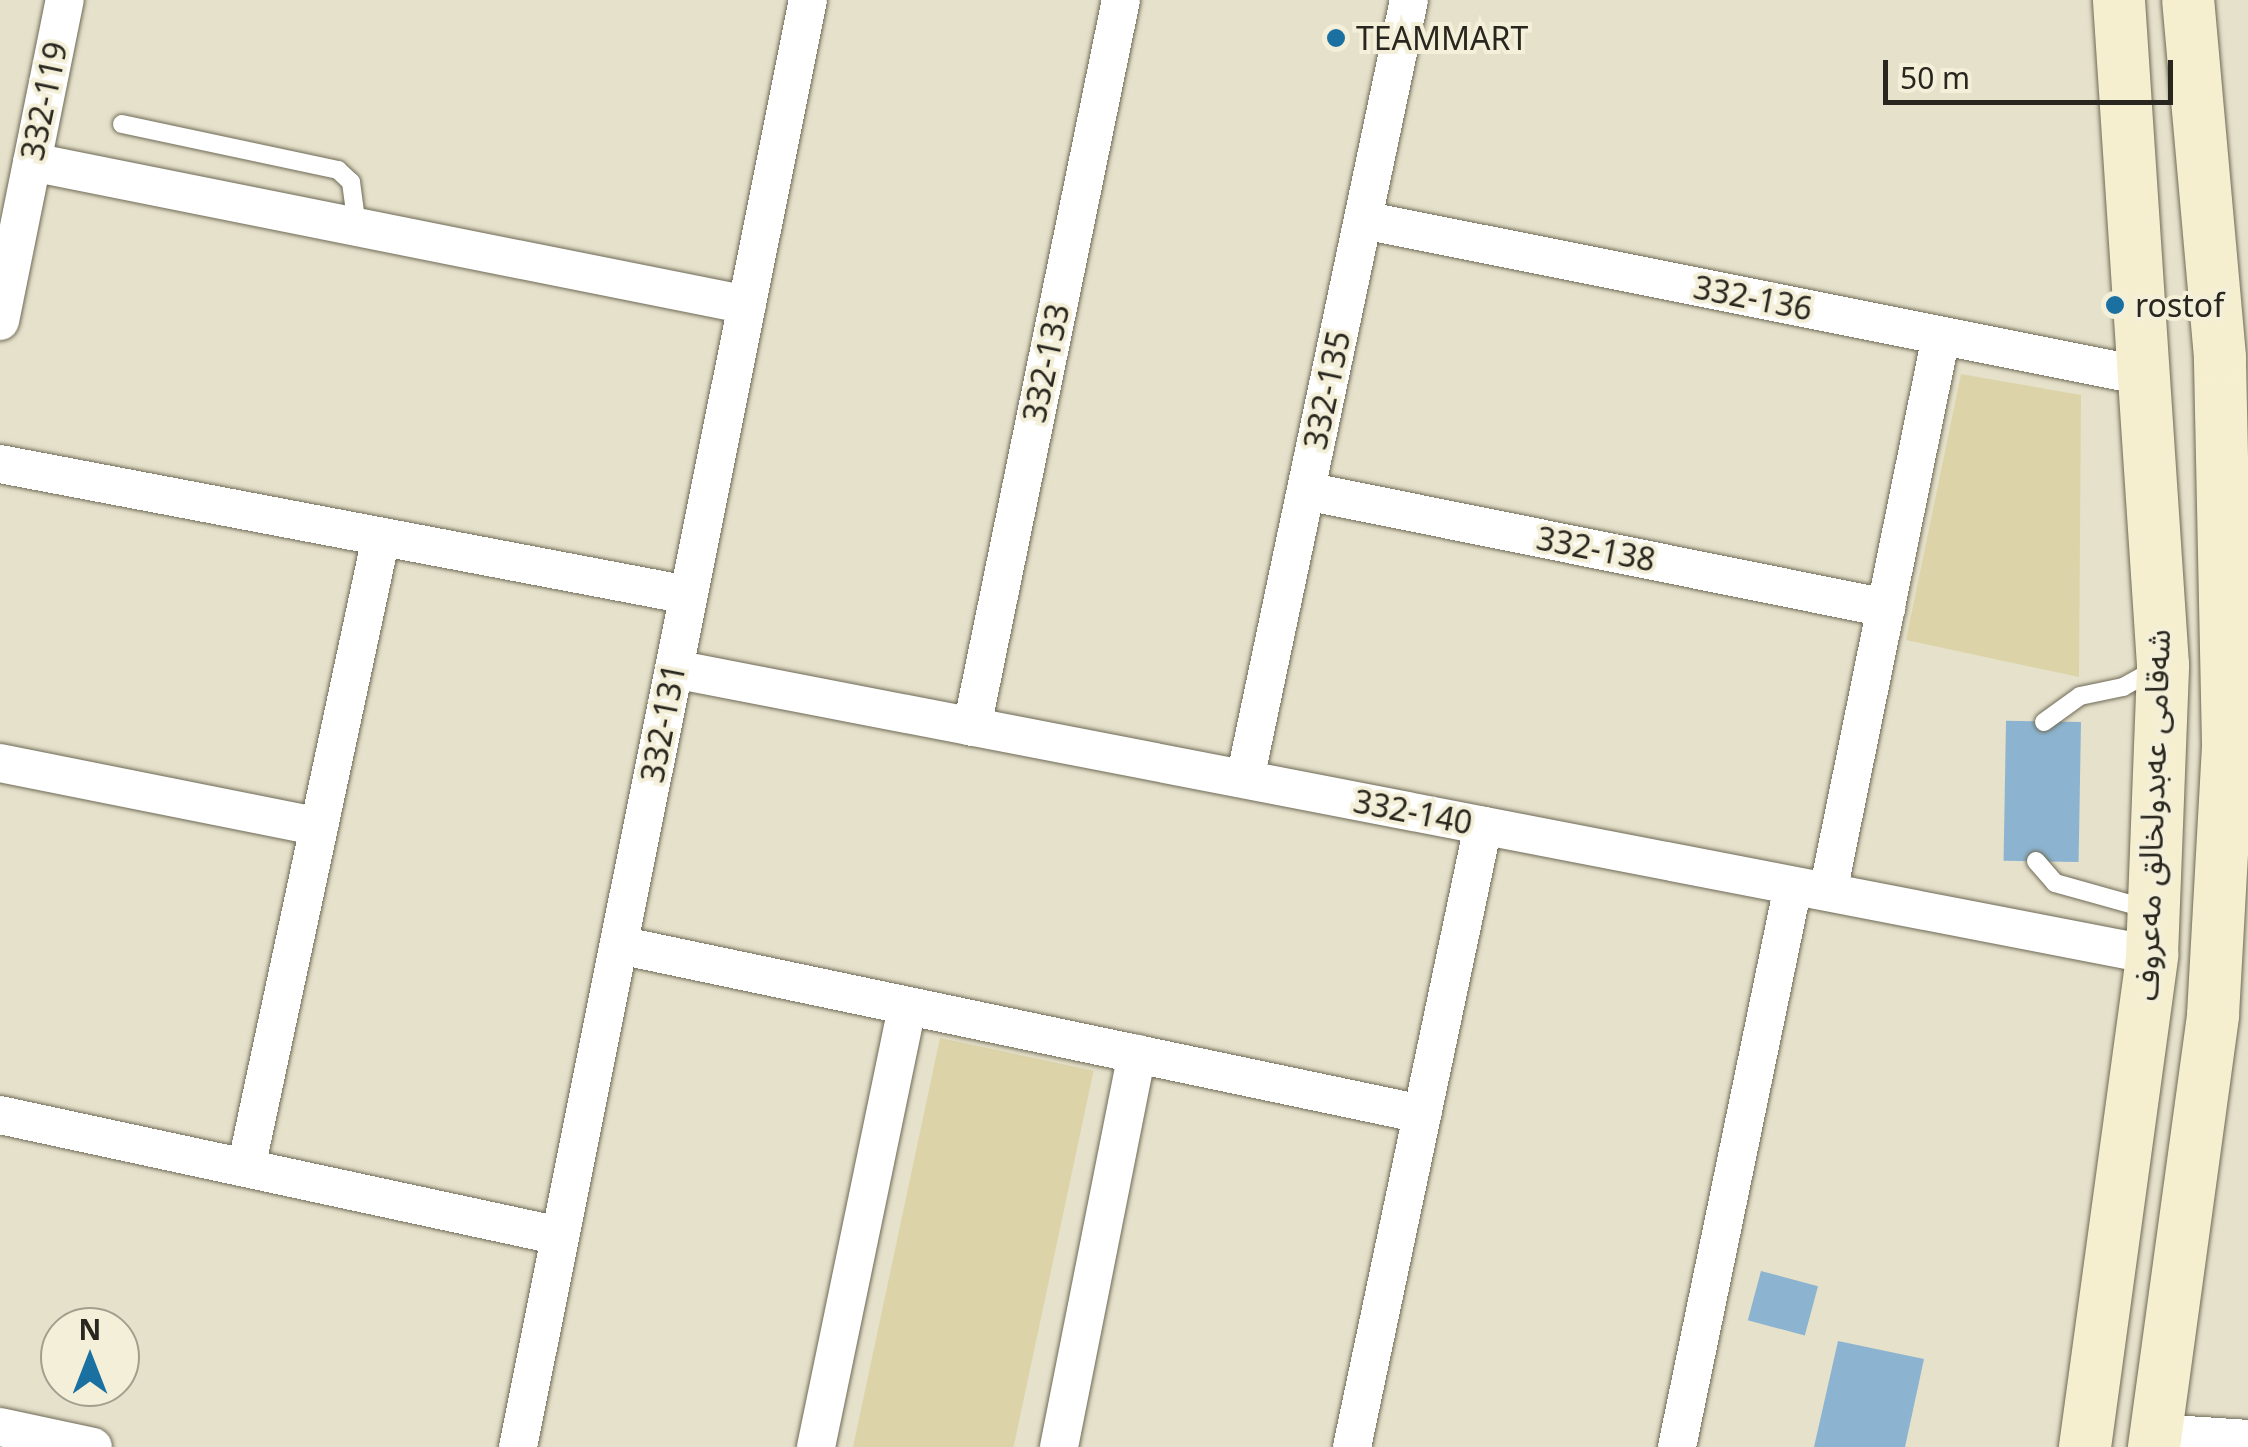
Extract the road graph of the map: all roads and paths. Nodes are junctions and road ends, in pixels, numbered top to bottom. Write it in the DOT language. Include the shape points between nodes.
graph roads {
  1 [pos="65,0"];
  2 [pos="808,0"];
  3 [pos="1120,0"];
  4 [pos="1409,0"];
  5 [pos="2119,0"];
  6 [pos="2188,0"];
  7 [pos="122,124"];
  8 [pos="32,162"];
  9 [pos="1363,220"];
  10 [pos="357,227"];
  11 [pos="747,305"];
  12 [pos="0,320"];
  13 [pos="1941,336"];
  14 [pos="2144,376"];
  15 [pos="0,464"];
  16 [pos="1306,491"];
  17 [pos="381,537"];
  18 [pos="688,595"];
  19 [pos="1886,608"];
  20 [pos="2163,666"];
  21 [pos="674,669"];
  22 [pos="2044,722"];
  23 [pos="972,726"];
  24 [pos="0,763"];
  25 [pos="1245,779"];
  26 [pos="1483,826"];
  27 [pos="319,827"];
  28 [pos="2036,861"];
  29 [pos="1811,889"];
  30 [pos="2153,933"];
  31 [pos="618,945"];
  32 [pos="907,1006"];
  33 [pos="1137,1054"];
  34 [pos="1422,1114"];
  35 [pos="0,1115"];
  36 [pos="246,1168"];
  37 [pos="560,1236"];
  38 [pos="0,1427"];
  39 [pos="2248,1439"];
  40 [pos="2155,1440"];
  41 [pos="93,1447"];
  42 [pos="518,1447"];
  43 [pos="816,1447"];
  44 [pos="1059,1447"];
  45 [pos="1352,1447"];
  46 [pos="1677,1447"];
  47 [pos="2085,1447"];
  1 -- 8 [label="street, 332-119"];
  2 -- 11 [label="street, 332-131"];
  3 -- 23 [label="street, 332-133"];
  4 -- 9 [label="street, 332-135"];
  5 -- 14 [label="main road, شەقامی عەبدولخالق مەعروف"];
  6 -- 40 [label="main road" via="2220,357 2228,744 2213,1014"];
  7 -- 10 [label="lane" via="338,170 351,182"];
  8 -- 10 [label="street"];
  8 -- 12 [label="street, 332-119"];
  9 -- 13 [label="street, 332-136"];
  9 -- 16 [label="street, 332-135"];
  10 -- 11 [label="street"];
  11 -- 18 [label="street, 332-131"];
  13 -- 14 [label="street, 332-136"];
  13 -- 19 [label="street"];
  14 -- 20 [label="main road, شەقامی عەبدولخالق مەعروف"];
  15 -- 17 [label="street"];
  16 -- 19 [label="street, 332-138"];
  16 -- 25 [label="street, 332-135"];
  17 -- 18 [label="street"];
  17 -- 27 [label="street"];
  18 -- 21 [label="street, 332-131"];
  19 -- 29 [label="street"];
  20 -- 22 [label="lane" via="2123,687 2080,696"];
  20 -- 30 [label="main road, شەقامی عەبدولخالق مەعروف"];
  21 -- 23 [label="street, 332-140"];
  21 -- 31 [label="street, 332-131"];
  23 -- 25 [label="street, 332-140"];
  24 -- 27 [label="street"];
  25 -- 26 [label="street, 332-140"];
  26 -- 29 [label="street, 332-140"];
  26 -- 34 [label="street"];
  27 -- 36 [label="street"];
  28 -- 30 [label="lane" via="2055,884"];
  29 -- 30 [label="street, 332-140"];
  29 -- 46 [label="street"];
  30 -- 47 [label="main road, شەقامی عەبدولخالق مەعروف"];
  31 -- 32 [label="street"];
  31 -- 37 [label="street, 332-131"];
  32 -- 33 [label="street"];
  32 -- 43 [label="street"];
  33 -- 34 [label="street"];
  33 -- 44 [label="street"];
  34 -- 45 [label="street"];
  35 -- 36 [label="street"];
  36 -- 37 [label="street"];
  37 -- 42 [label="street, 332-131"];
  38 -- 41 [label="street"];
  39 -- 40 [label="street"];
}
